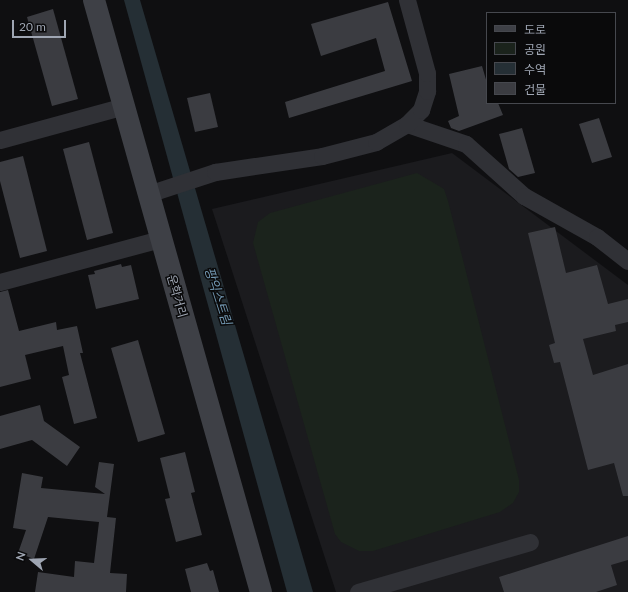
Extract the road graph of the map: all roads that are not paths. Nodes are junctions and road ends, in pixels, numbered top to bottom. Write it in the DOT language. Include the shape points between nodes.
graph roads {
  1 [pos="94,0"];
  2 [pos="407,0"];
  3 [pos="124,106"];
  4 [pos="407,124"];
  5 [pos="0,140"];
  6 [pos="158,190"];
  7 [pos="161,239"];
  8 [pos="628,261"];
  9 [pos="0,282"];
  10 [pos="530,542"];
  11 [pos="261,592"];
  12 [pos="358,592"];
  1 -- 3 [label="main road, 운학거리"];
  2 -- 4 [label="street" via="427,73 427,92 421,110"];
  3 -- 5 [label="street"];
  3 -- 6 [label="main road, 운학거리"];
  4 -- 6 [label="street" via="376,142 322,156 196,177"];
  4 -- 8 [label="street" via="466,144 524,196 597,237"];
  6 -- 7 [label="main road, 운학거리"];
  7 -- 9 [label="street"];
  7 -- 11 [label="main road, 운학거리"];
  10 -- 12 [label="street"];
}
